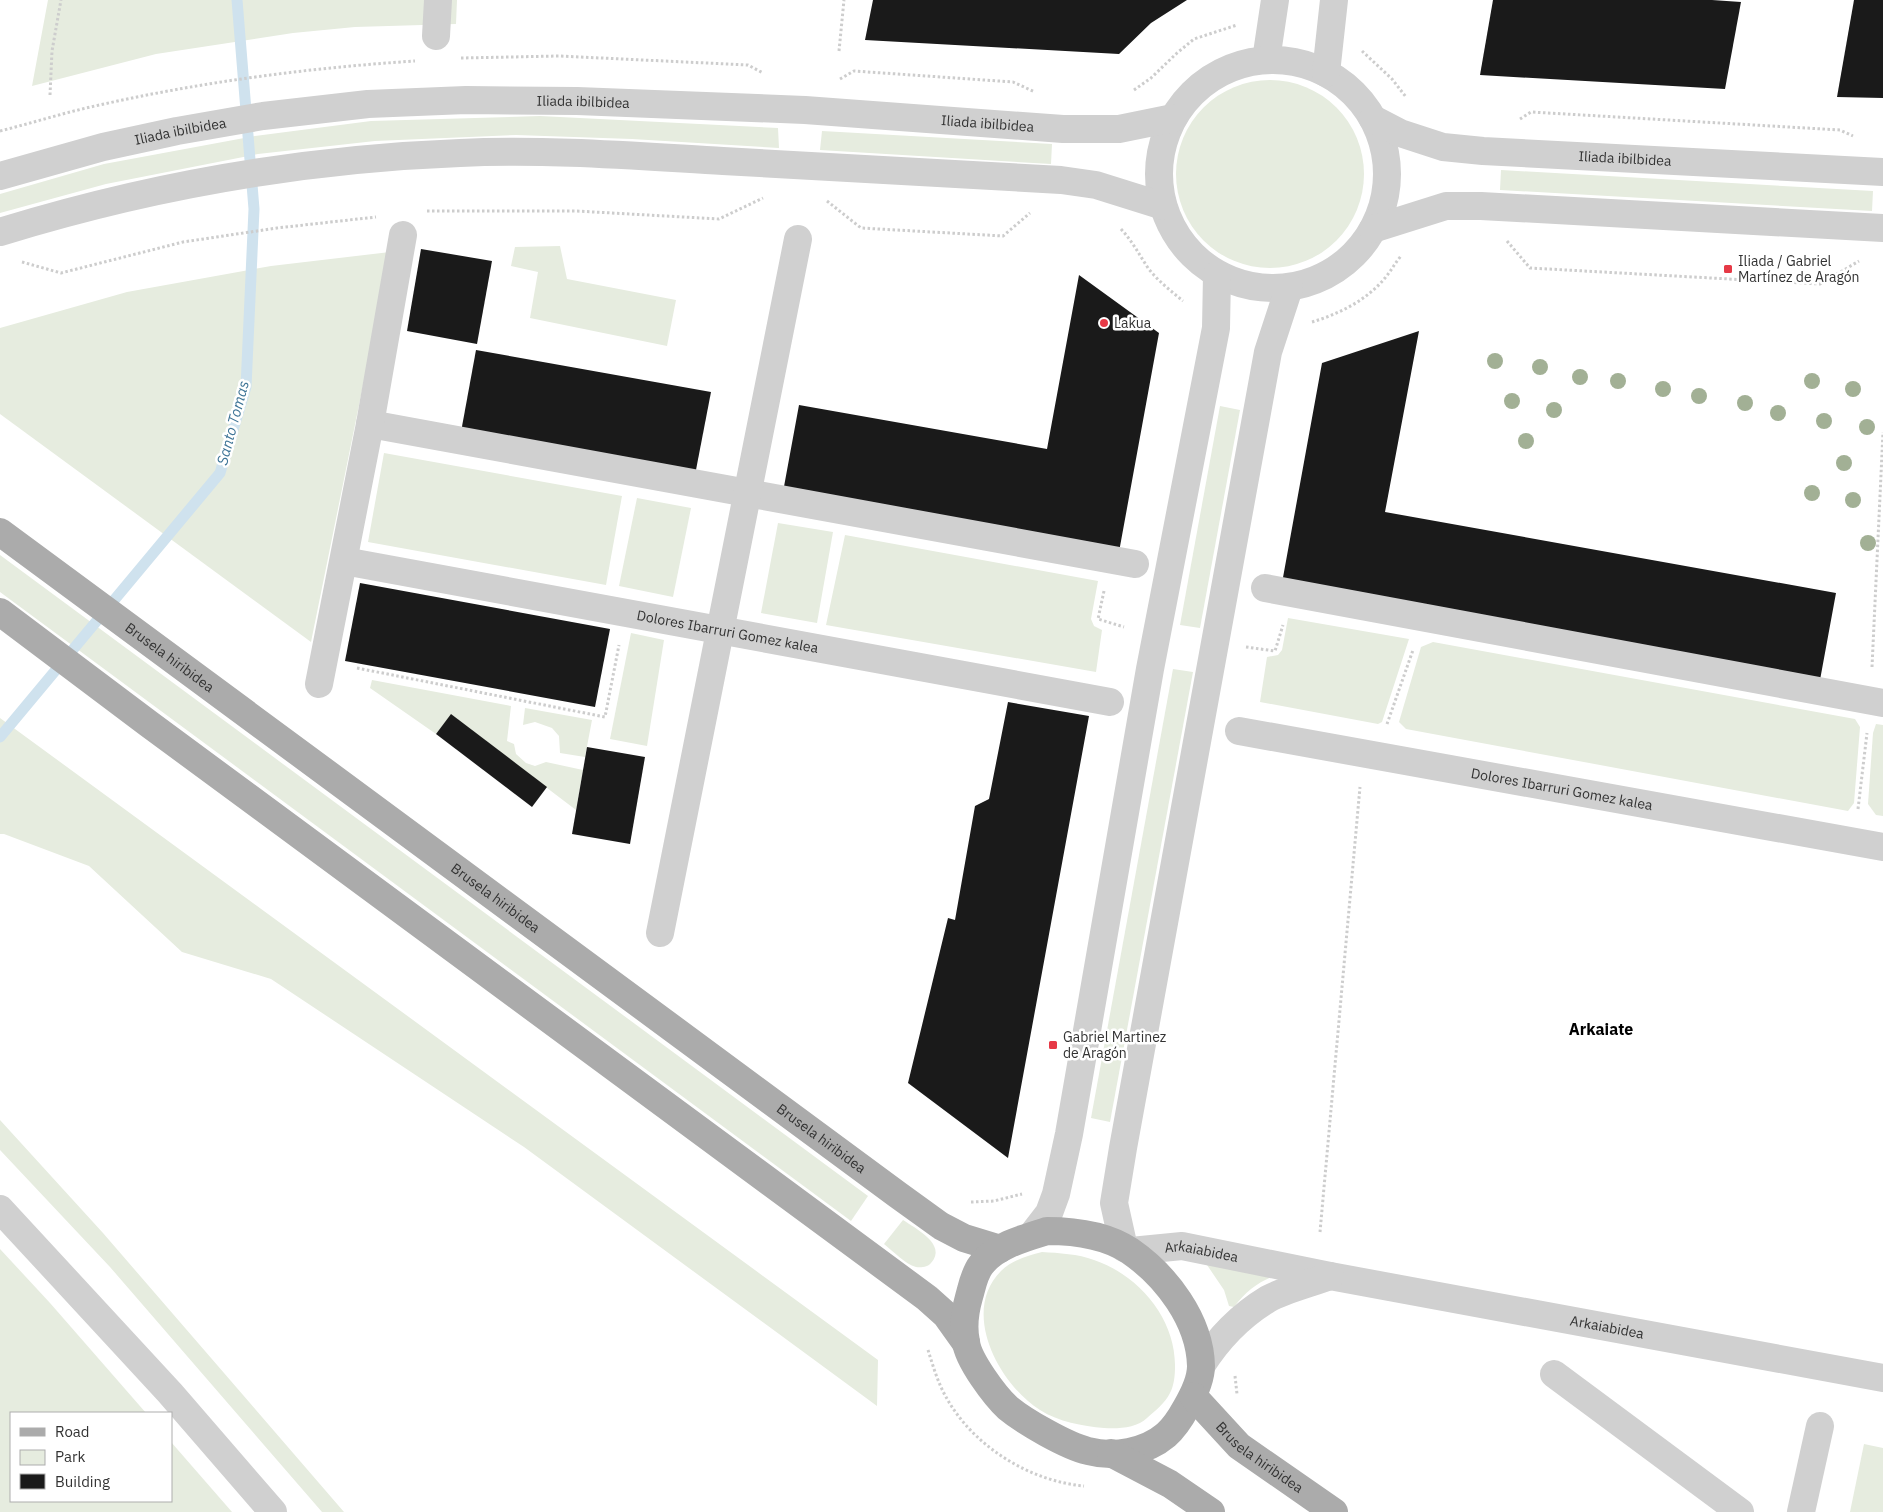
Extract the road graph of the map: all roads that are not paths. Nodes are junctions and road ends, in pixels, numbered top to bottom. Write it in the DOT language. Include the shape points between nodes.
graph roads {
  1 [pos="438,0"];
  2 [pos="1334,0"];
  3 [pos="1273,11"];
  4 [pos="436,36"];
  5 [pos="1266,60"];
  6 [pos="1326,73"];
  7 [pos="1173,118"];
  8 [pos="1373,119"];
  9 [pos="1883,172"];
  10 [pos="0,176"];
  11 [pos="1163,206"];
  12 [pos="1883,228"];
  13 [pos="1373,229"];
  14 [pos="0,232"];
  15 [pos="403,235"];
  16 [pos="798,239"];
  17 [pos="1217,275"];
  18 [pos="1289,288"];
  19 [pos="370,424"];
  20 [pos="747,493"];
  21 [pos="0,532"];
  22 [pos="344,561"];
  23 [pos="1135,564"];
  24 [pos="1265,588"];
  25 [pos="0,612"];
  26 [pos="720,630"];
  27 [pos="322,673"];
  28 [pos="1110,702"];
  29 [pos="1877,702"];
  30 [pos="1238,731"];
  31 [pos="1883,847"];
  32 [pos="660,933"];
  33 [pos="0,1209"];
  34 [pos="1032,1235"];
  35 [pos="1000,1248"];
  36 [pos="1127,1250"];
  37 [pos="1330,1276"];
  38 [pos="966,1343"];
  39 [pos="1201,1366"];
  40 [pos="1554,1374"];
  41 [pos="1883,1378"];
  42 [pos="1193,1396"];
  43 [pos="1820,1426"];
  44 [pos="1111,1454"];
  45 [pos="273,1512"];
  46 [pos="1211,1512"];
  47 [pos="1334,1512"];
  48 [pos="1740,1512"];
  49 [pos="1801,1512"];
  1 -- 4 [label="street"];
  2 -- 6 [label="street"];
  3 -- 5 [label="street"];
  5 -- 6 [label="street" via="1296,63"];
  5 -- 7 [label="street" via="1238,66 1212,78 1190,96"];
  6 -- 8 [label="street" via="1353,93"];
  7 -- 10 [label="street, Iliada ibilbidea" via="1119,129 1064,129 805,110 577,101 466,100 368,104 263,116 103,147"];
  7 -- 11 [label="street" via="1162,146 1158,176"];
  8 -- 9 [label="street, Iliada ibilbidea" via="1400,134 1443,147"];
  8 -- 13 [label="street" via="1382,140 1387,186 1383,208"];
  11 -- 14 [label="street" via="1096,185 1061,180 573,152 462,152 264,170 182,185"];
  11 -- 17 [label="street" via="1183,245"];
  12 -- 13 [label="street" via="1446,206"];
  13 -- 18 [label="street" via="1358,251 1338,268 1315,281"];
  15 -- 19 [label="street"];
  16 -- 20 [label="street"];
  17 -- 18 [label="street" via="1252,287"];
  17 -- 34 [label="street" via="1216,328 1150,669 1069,1134 1056,1194 1049,1212"];
  18 -- 36 [label="street" via="1274,331 1260,398 1114,1203"];
  19 -- 20 [label="street"];
  19 -- 22 [label="street"];
  20 -- 23 [label="street"];
  20 -- 26 [label="street"];
  21 -- 35 [label="main road, Brusela hiribidea" via="941,1226 964,1238"];
  22 -- 26 [label="street, Dolores Ibarruri Gomez kalea"];
  22 -- 27 [label="street"];
  24 -- 29 [label="street"];
  25 -- 38 [label="main road" via="927,1298 946,1315"];
  26 -- 28 [label="street, Dolores Ibarruri Gomez kalea"];
  26 -- 32 [label="street"];
  30 -- 31 [label="street, Dolores Ibarruri Gomez kalea"];
  33 -- 45 [label="street" via="170,1393"];
  34 -- 35 [label="main road"];
  34 -- 36 [label="main road" via="1072,1231"];
  35 -- 38 [label="main road" via="981,1265 973,1281 966,1309"];
  36 -- 37 [label="street, Arkaiabidea" via="1182,1246"];
  36 -- 39 [label="main road" via="1164,1280 1181,1305 1196,1334"];
  37 -- 39 [label="street" via="1269,1299 1230,1328"];
  37 -- 41 [label="street, Arkaiabidea"];
  38 -- 44 [label="main road" via="976,1366 1008,1407 1025,1420 1071,1444 1088,1451"];
  39 -- 42 [label="main road"];
  40 -- 48 [label="street"];
  42 -- 44 [label="main road" via="1177,1426 1156,1443 1139,1450"];
  42 -- 47 [label="main road, Brusela hiribidea" via="1239,1446"];
  43 -- 49 [label="street"];
  44 -- 46 [label="main road" via="1170,1484"];
}
